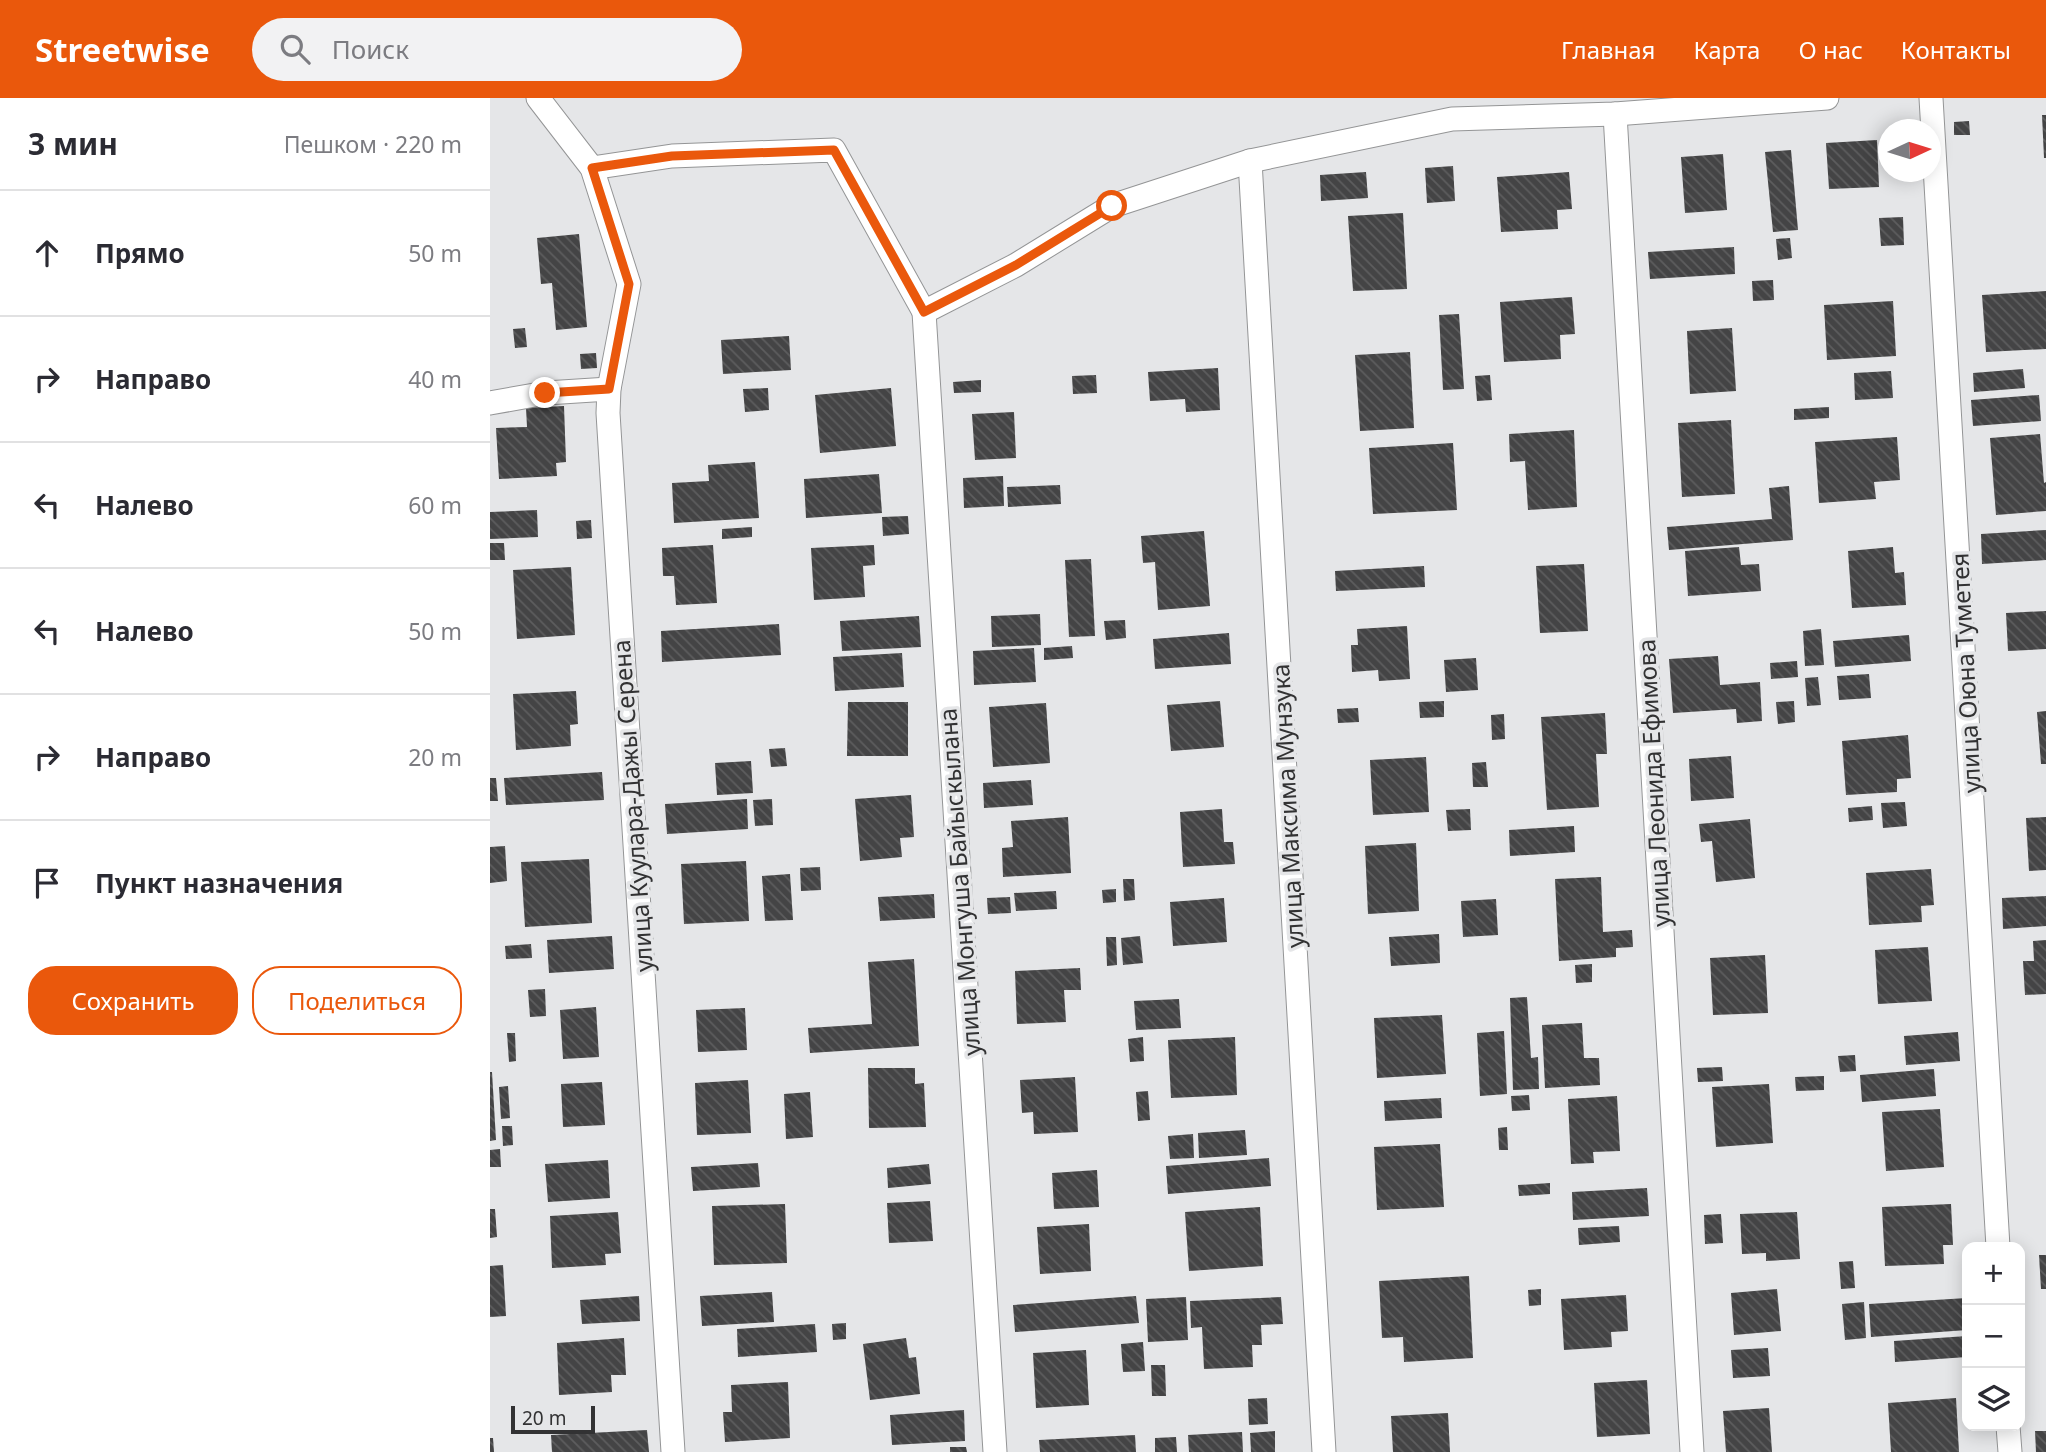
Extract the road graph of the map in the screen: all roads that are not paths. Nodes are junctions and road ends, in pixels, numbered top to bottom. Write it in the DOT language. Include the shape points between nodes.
graph roads {
  1 [pos="538,98"];
  2 [pos="1827,98"];
  3 [pos="1931,98"];
  4 [pos="1450,108"];
  5 [pos="1615,114"];
  6 [pos="1250,161"];
  7 [pos="592,168"];
  8 [pos="924,312"];
  9 [pos="609,389"];
  10 [pos="490,403"];
  11 [pos="1998,1242"];
  12 [pos="2008,1431"];
  13 [pos="673,1452"];
  14 [pos="995,1452"];
  15 [pos="1324,1452"];
  16 [pos="1692,1452"];
  17 [pos="2010,1452"];
  1 -- 7 [label="street, улица Куулара-Дажы Серена"];
  2 -- 5 [label="street"];
  3 -- 11 [label="street, улица Оюна Туметея"];
  4 -- 5 [label="street"];
  4 -- 6 [label="street"];
  5 -- 16 [label="street, улица Леонида Ефимова"];
  6 -- 8 [label="street" via="1112,206 1016,265"];
  6 -- 15 [label="street, улица Максима Мунзука"];
  7 -- 8 [label="street" via="672,156 834,150"];
  7 -- 9 [label="street, улица Куулара-Дажы Серена" via="629,284"];
  8 -- 14 [label="street, улица Монгуша Байыскылана"];
  9 -- 10 [label="street" via="545,393"];
  9 -- 13 [label="street, улица Куулара-Дажы Серена"];
  12 -- 17 [label="street"];
}
